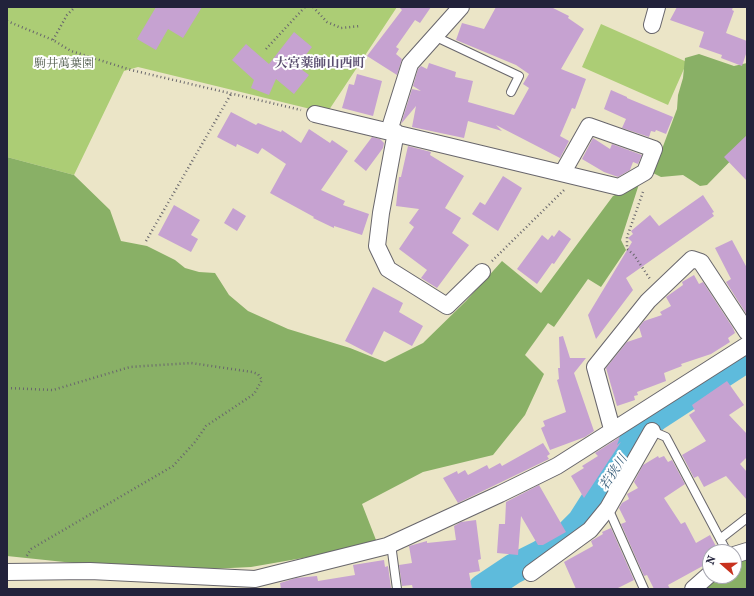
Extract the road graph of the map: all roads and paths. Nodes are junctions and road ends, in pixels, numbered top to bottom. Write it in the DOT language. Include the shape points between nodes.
graph roads {
  1 [pos="75,7"];
  2 [pos="305,7"];
  3 [pos="313,7"];
  4 [pos="461,7"];
  5 [pos="657,7"];
  6 [pos="7,21"];
  7 [pos="652,25"];
  8 [pos="360,26"];
  9 [pos="436,37"];
  10 [pos="53,40"];
  11 [pos="266,49"];
  12 [pos="511,92"];
  13 [pos="231,94"];
  14 [pos="315,114"];
  15 [pos="393,132"];
  16 [pos="563,172"];
  17 [pos="579,176"];
  18 [pos="639,204"];
  19 [pos="146,241"];
  20 [pos="487,267"];
  21 [pos="658,291"];
  22 [pos="747,332"];
  23 [pos="747,345"];
  24 [pos="7,388"];
  25 [pos="653,418"];
  26 [pos="612,429"];
  27 [pos="608,508"];
  28 [pos="747,518"];
  29 [pos="720,538"];
  30 [pos="391,544"];
  31 [pos="723,544"];
  32 [pos="11,572"];
  33 [pos="531,573"];
  34 [pos="702,581"];
  35 [pos="397,589"];
  36 [pos="644,589"];
  37 [pos="693,589"];
  1 -- 10 [label="path" via="67,14"];
  2 -- 11 [label="path"];
  3 -- 8 [label="path" via="327,22 341,28"];
  4 -- 9 [label="street"];
  5 -- 7 [label="street"];
  6 -- 10 [label="path"];
  9 -- 12 [label="lane" via="519,76"];
  9 -- 15 [label="street" via="410,64"];
  10 -- 13 [label="path" via="71,51 131,70"];
  13 -- 14 [label="path"];
  13 -- 19 [label="path"];
  14 -- 15 [label="street"];
  15 -- 16 [label="street"];
  15 -- 20 [label="street" via="377,246 388,269 446,306"];
  16 -- 17 [label="street"];
  16 -- 17 [label="street" via="589,126 654,149 645,172 619,187"];
  17 -- 20 [label="path"];
  18 -- 21 [label="path" via="627,237 627,249 634,255"];
  21 -- 22 [label="street" via="692,259 701,262"];
  21 -- 26 [label="street" via="595,367"];
  23 -- 25 [label="street" via="720,371"];
  24 -- 32 [label="path" via="53,390 130,367 191,363 252,372 258,374 262,380 254,394 206,426 196,442 173,466 31,549"];
  25 -- 26 [label="street"];
  25 -- 27 [label="street"];
  25 -- 29 [label="lane"];
  26 -- 30 [label="street" via="557,466"];
  27 -- 33 [label="street" via="590,530"];
  27 -- 36 [label="lane"];
  28 -- 29 [label="lane"];
  29 -- 31 [label="lane"];
  30 -- 32 [label="street" via="255,579 90,571"];
  30 -- 35 [label="lane"];
  34 -- 37 [label="street"];
}
